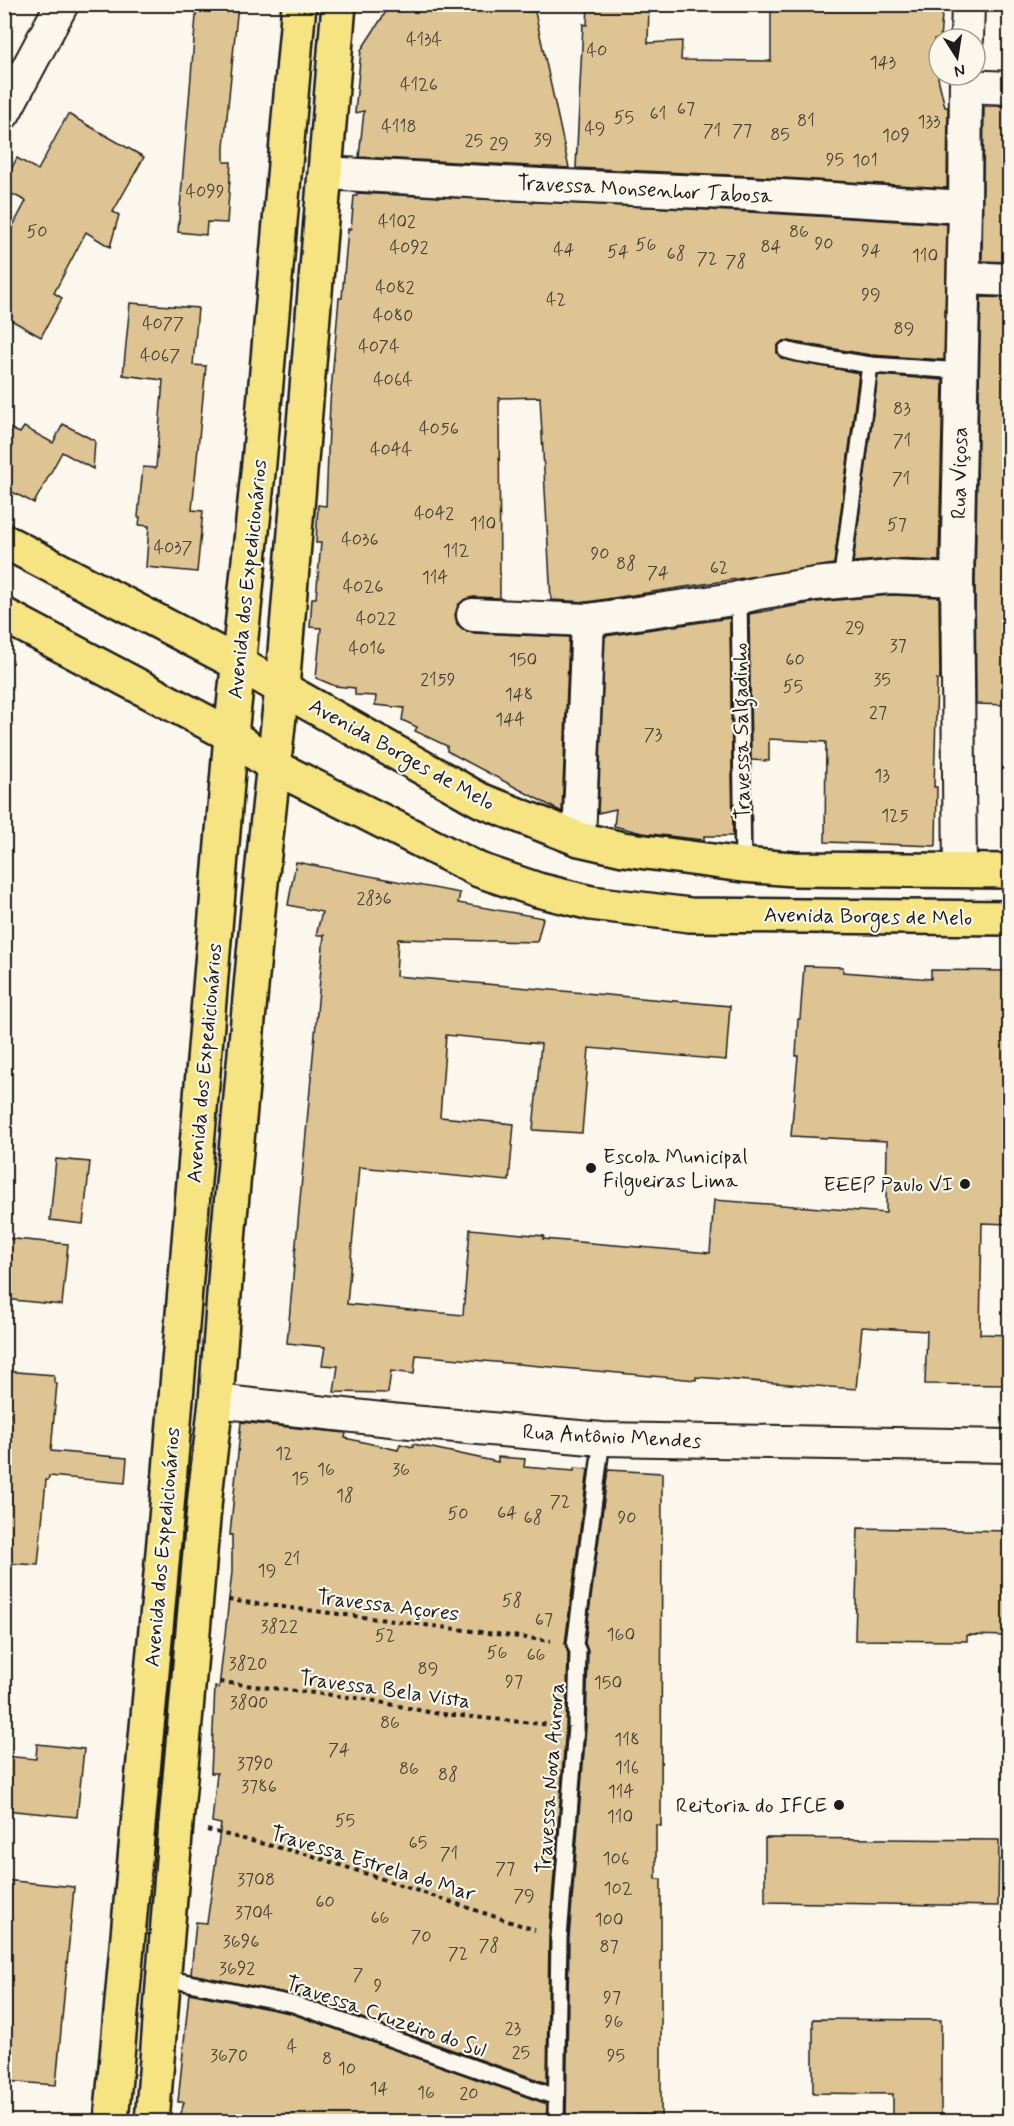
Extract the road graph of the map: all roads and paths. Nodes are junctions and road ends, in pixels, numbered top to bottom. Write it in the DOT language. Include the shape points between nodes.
graph roads {
  1 [pos="62,4"];
  2 [pos="299,4"];
  3 [pos="339,4"];
  4 [pos="968,4"];
  5 [pos="967,27"];
  6 [pos="987,84"];
  7 [pos="966,87"];
  8 [pos="1010,88"];
  9 [pos="4,113"];
  10 [pos="325,173"];
  11 [pos="965,207"];
  12 [pos="964,278"];
  13 [pos="1010,280"];
  14 [pos="786,350"];
  15 [pos="870,365"];
  16 [pos="962,371"];
  17 [pos="4,541"];
  18 [pos="957,580"];
  19 [pos="841,582"];
  20 [pos="739,597"];
  21 [pos="4,615"];
  22 [pos="473,615"];
  23 [pos="588,621"];
  24 [pos="238,664"];
  25 [pos="282,688"];
  26 [pos="231,735"];
  27 [pos="273,766"];
  28 [pos="579,839"];
  29 [pos="743,865"];
  30 [pos="960,871"];
  31 [pos="1010,871"];
  32 [pos="1010,918"];
  33 [pos="216,1401"];
  34 [pos="602,1439"];
  35 [pos="1010,1446"];
  36 [pos="196,1596"];
  37 [pos="575,1645"];
  38 [pos="189,1678"];
  39 [pos="576,1727"];
  40 [pos="176,1822"];
  41 [pos="559,1938"];
  42 [pos="164,1978"];
  43 [pos="556,2097"];
  44 [pos="111,2121"];
  45 [pos="152,2121"];
  46 [pos="555,2121"];
  1 -- 9 [label="street"];
  2 -- 24 [label="main road, Avenida dos Expedicionários"];
  3 -- 10 [label="main road, Avenida dos Expedicionários"];
  4 -- 5 [label="street"];
  6 -- 8 [label="street"];
  7 -- 11 [label="street, Rua Viçosa"];
  10 -- 11 [label="street, Travessa Monsenhor Tabosa"];
  10 -- 25 [label="main road, Avenida dos Expedicionários"];
  11 -- 12 [label="street, Rua Viçosa"];
  12 -- 13 [label="street"];
  12 -- 16 [label="street, Rua Viçosa"];
  14 -- 15 [label="lane"];
  15 -- 16 [label="lane"];
  15 -- 19 [label="lane"];
  16 -- 18 [label="street, Rua Viçosa"];
  17 -- 24 [label="main road, Avenida Borges de Melo"];
  18 -- 19 [label="street" via="891,577"];
  18 -- 30 [label="street, Rua Viçosa"];
  19 -- 20 [label="street"];
  20 -- 23 [label="street"];
  20 -- 29 [label="lane, Travessa Salgadinho"];
  21 -- 26 [label="main road, Avenida Borges de Melo"];
  22 -- 23 [label="street"];
  23 -- 28 [label="street"];
  24 -- 25 [label="main road, Avenida Borges de Melo"];
  24 -- 26 [label="main road, Avenida dos Expedicionários"];
  25 -- 27 [label="main road, Avenida dos Expedicionários"];
  25 -- 28 [label="main road, Avenida Borges de Melo" via="480,800"];
  26 -- 27 [label="main road, Avenida Borges de Melo"];
  26 -- 44 [label="main road, Avenida dos Expedicionários"];
  27 -- 32 [label="main road, Avenida Borges de Melo" via="479,870 591,903 690,915"];
  27 -- 33 [label="main road, Avenida dos Expedicionários"];
  28 -- 29 [label="main road, Avenida Borges de Melo"];
  29 -- 30 [label="main road, Avenida Borges de Melo"];
  30 -- 31 [label="main road, Avenida Borges de Melo"];
  33 -- 34 [label="street, Rua Antônio Mendes"];
  33 -- 36 [label="main road, Avenida dos Expedicionários"];
  34 -- 35 [label="street, Rua Antônio Mendes"];
  34 -- 37 [label="lane, Travessa Nova Aurora"];
  36 -- 37 [label="path, Travessa Açores"];
  36 -- 38 [label="main road, Avenida dos Expedicionários"];
  37 -- 39 [label="lane, Travessa Nova Aurora"];
  38 -- 39 [label="path, Travessa Bela Vista" via="365,1699 443,1714"];
  38 -- 40 [label="main road, Avenida dos Expedicionários"];
  39 -- 41 [label="lane, Travessa Nova Aurora"];
  40 -- 41 [label="path, Travessa Estrela do Mar" via="313,1856"];
  40 -- 42 [label="main road, Avenida dos Expedicionários"];
  41 -- 43 [label="lane, Travessa Nova Aurora"];
  42 -- 43 [label="lane, Travessa Cruzeiro do Sul" via="293,2004"];
  42 -- 45 [label="main road, Avenida dos Expedicionários"];
  43 -- 46 [label="lane, Travessa Nova Aurora"];
}
